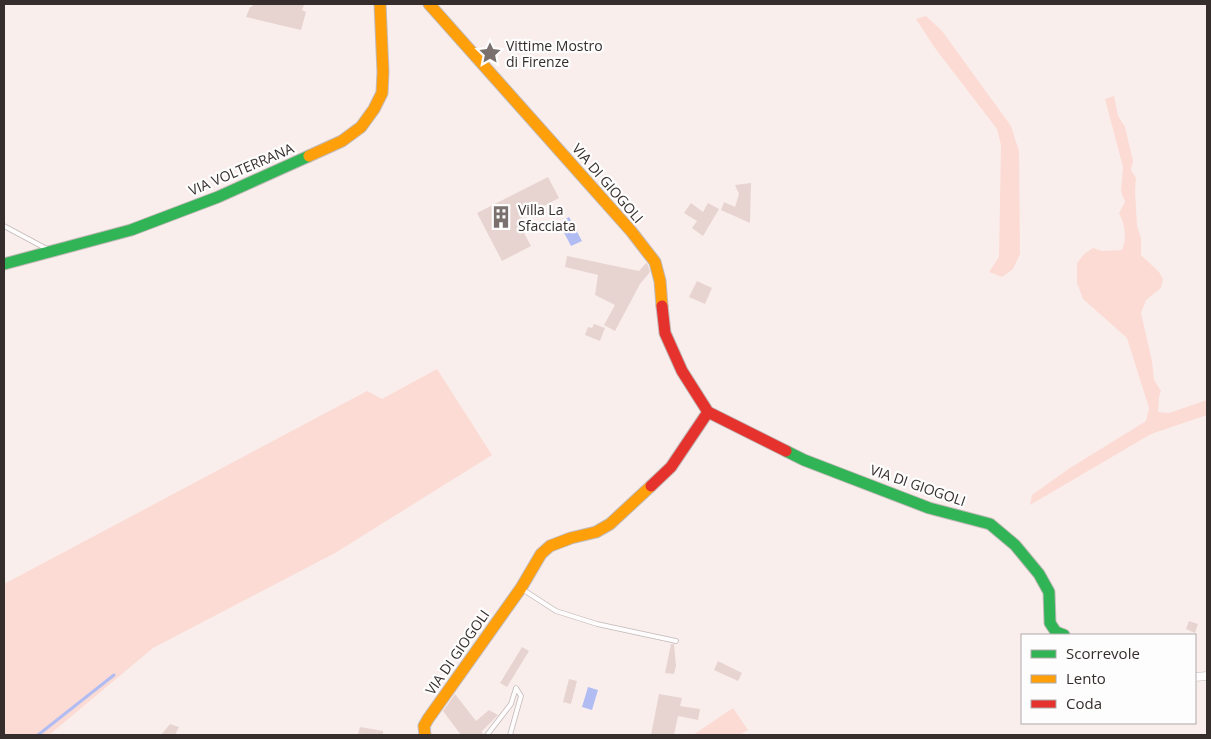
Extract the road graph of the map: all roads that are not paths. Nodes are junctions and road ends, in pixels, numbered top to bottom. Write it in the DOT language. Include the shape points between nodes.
graph roads {
  1 [pos="380,4"];
  2 [pos="429,4"];
  3 [pos="4,226"];
  4 [pos="51,252"];
  5 [pos="4,264"];
  6 [pos="708,412"];
  7 [pos="520,588"];
  8 [pos="1062,634"];
  9 [pos="676,641"];
  10 [pos="425,735"];
  11 [pos="487,735"];
  12 [pos="510,735"];
  1 -- 4 [label="street, VIA VOLTERRANA" via="382,93 361,127 342,141 218,197 131,230"];
  2 -- 6 [label="street, VIA DI GIOGOLI" via="656,262 665,333 682,372"];
  3 -- 4 [label="lane"];
  4 -- 5 [label="street, VIA VOLTERRANA"];
  6 -- 7 [label="street, VIA DI GIOGOLI" via="671,467 656,482 610,524 596,532 550,546 541,554"];
  6 -- 8 [label="street, VIA DI GIOGOLI" via="804,460 929,508 997,528 1042,578 1050,594 1048,615 1052,627"];
  7 -- 9 [label="lane" via="556,611 597,624"];
  7 -- 10 [label="street, VIA DI GIOGOLI" via="428,719 424,726"];
  11 -- 12 [label="lane" via="511,704 516,688 520,696"];
}
